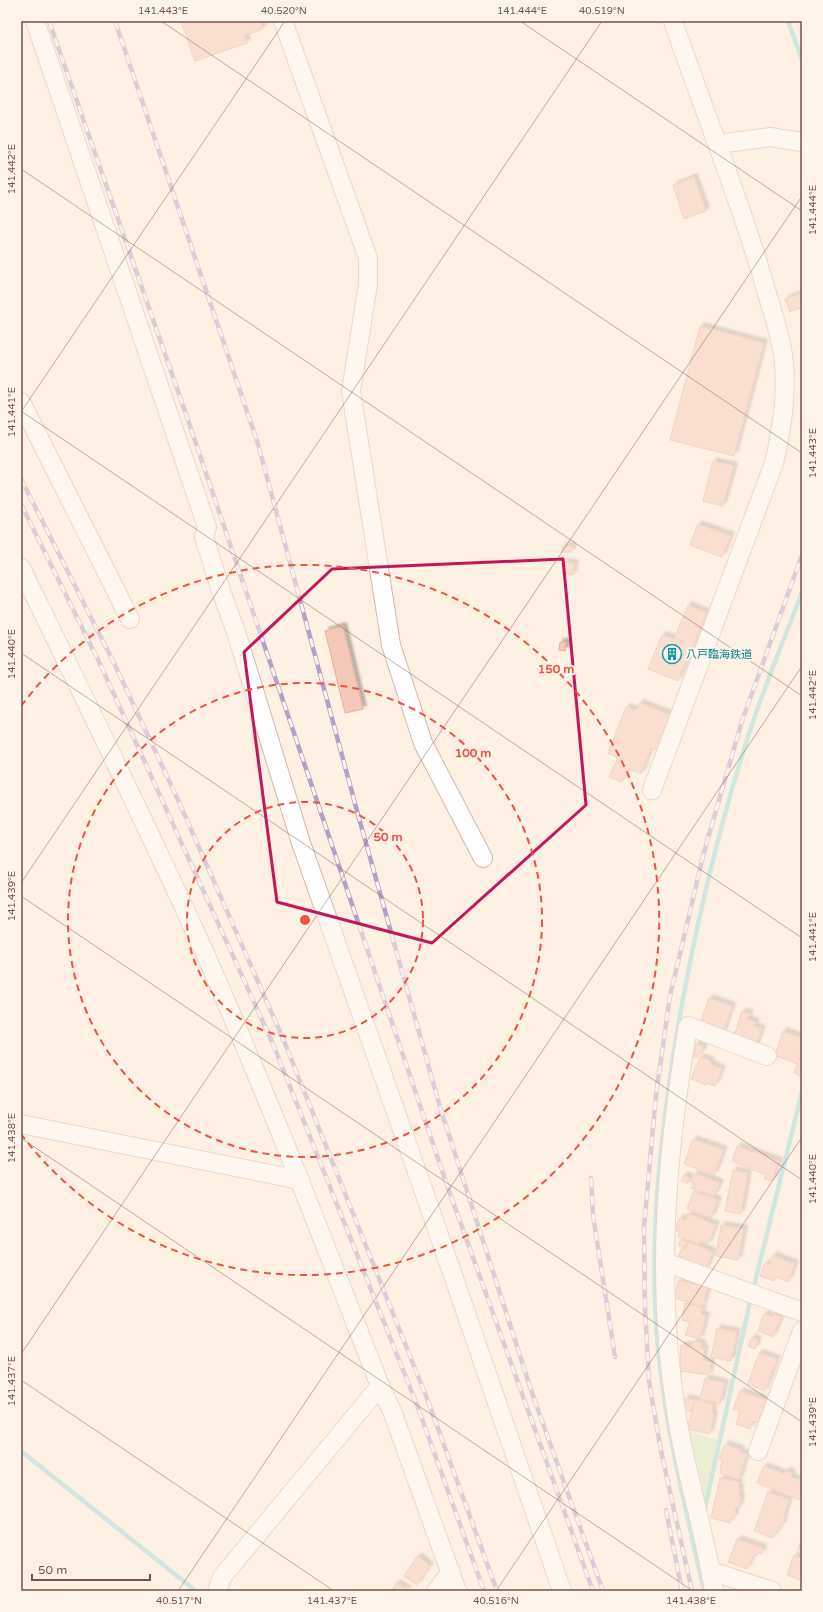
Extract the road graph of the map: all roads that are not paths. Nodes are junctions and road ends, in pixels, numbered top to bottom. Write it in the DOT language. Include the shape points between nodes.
graph roads {
  1 [pos="35,21"];
  2 [pos="283,21"];
  3 [pos="673,21"];
  4 [pos="802,142"];
  5 [pos="718,144"];
  6 [pos="21,402"];
  7 [pos="21,568"];
  8 [pos="130,619"];
  9 [pos="652,790"];
  10 [pos="483,858"];
  11 [pos="767,1056"];
  12 [pos="21,1124"];
  13 [pos="300,1180"];
  14 [pos="665,1262"];
  15 [pos="802,1312"];
  16 [pos="802,1331"];
  17 [pos="380,1386"];
  18 [pos="758,1451"];
  19 [pos="711,1570"];
  20 [pos="451,1572"];
  21 [pos="217,1591"];
  22 [pos="436,1591"];
  23 [pos="457,1591"];
  24 [pos="562,1591"];
  25 [pos="714,1591"];
  26 [pos="772,1591"];
  1 -- 24 [label="street" via="207,527 204,537 301,843"];
  2 -- 10 [label="street" via="368,258 368,284 351,391 391,645 423,743"];
  3 -- 5 [label="street"];
  4 -- 5 [label="street" via="770,136"];
  5 -- 9 [label="street" via="779,336 784,376 781,433 774,464"];
  6 -- 8 [label="street"];
  7 -- 13 [label="street" via="77,679 203,950"];
  11 -- 14 [label="street" via="688,1026 675,1104 670,1154"];
  12 -- 13 [label="street"];
  13 -- 17 [label="street"];
  14 -- 15 [label="street"];
  14 -- 19 [label="street" via="668,1351 677,1418"];
  16 -- 18 [label="street"];
  17 -- 20 [label="street" via="392,1411"];
  17 -- 21 [label="street" via="222,1577"];
  19 -- 25 [label="street"];
  19 -- 26 [label="street"];
  20 -- 22 [label="street"];
  20 -- 23 [label="street"];
}
